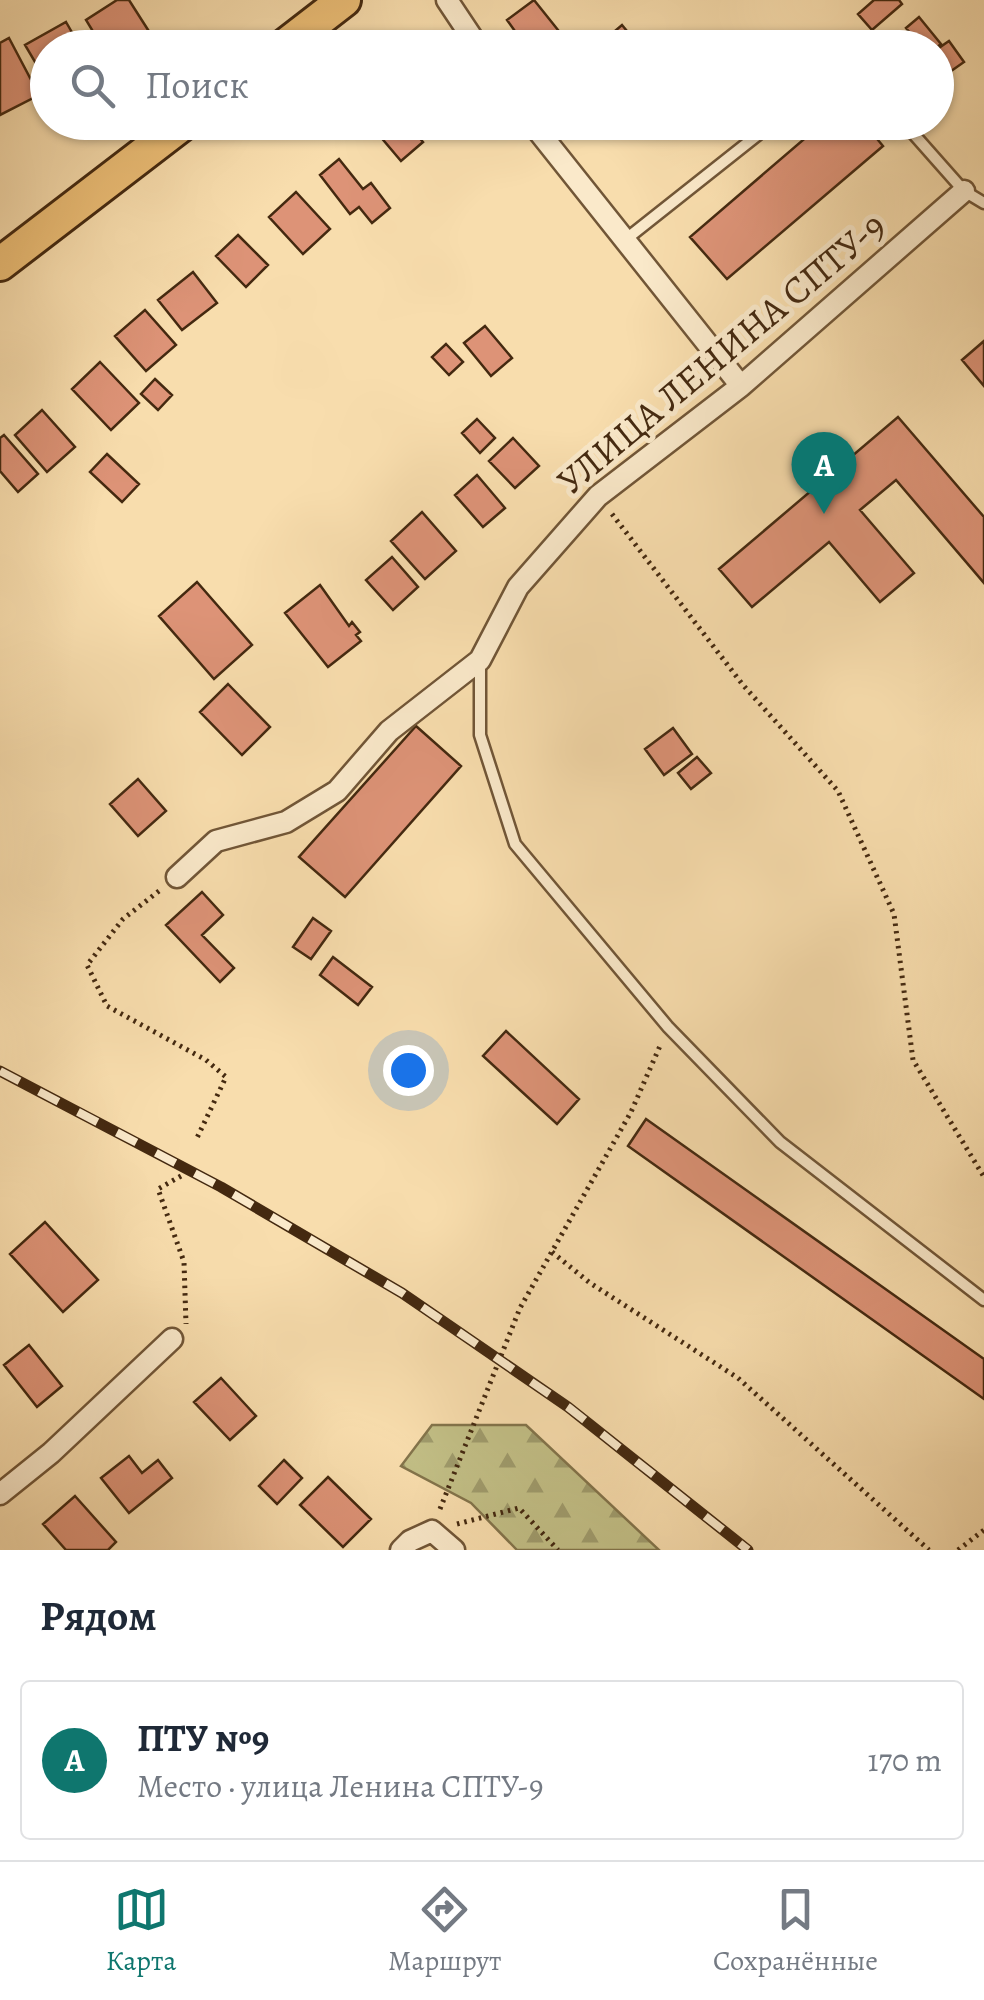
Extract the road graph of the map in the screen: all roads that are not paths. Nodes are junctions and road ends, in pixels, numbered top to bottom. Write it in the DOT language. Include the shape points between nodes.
graph roads {
  1 [pos="344,0"];
  2 [pos="447,0"];
  3 [pos="305,30"];
  4 [pos="467,30"];
  5 [pos="161,140"];
  6 [pos="545,140"];
  7 [pos="751,140"];
  8 [pos="919,140"];
  9 [pos="964,192"];
  10 [pos="984,204"];
  11 [pos="624,240"];
  12 [pos="0,264"];
  13 [pos="741,386"];
  14 [pos="480,660"];
  15 [pos="178,877"];
  16 [pos="984,1300"];
  17 [pos="172,1339"];
  18 [pos="0,1494"];
  19 [pos="402,1550"];
  20 [pos="454,1550"];
  1 -- 3 [label="main road"];
  2 -- 4 [label="street"];
  5 -- 12 [label="main road"];
  6 -- 11 [label="street"];
  7 -- 11 [label="lane"];
  8 -- 9 [label="lane"];
  9 -- 10 [label="lane"];
  9 -- 13 [label="street, УЛИЦА ЛЕНИНА СПТУ-9"];
  11 -- 13 [label="street"];
  13 -- 14 [label="street, УЛИЦА ЛЕНИНА СПТУ-9" via="598,496 518,587"];
  14 -- 15 [label="street, УЛИЦА ЛЕНИНА СПТУ-9" via="389,731 336,791 286,822 216,841"];
  14 -- 16 [label="lane" via="480,735 515,844 668,1027 780,1142"];
  17 -- 18 [label="street"];
  19 -- 20 [label="street" via="432,1531"];
}
